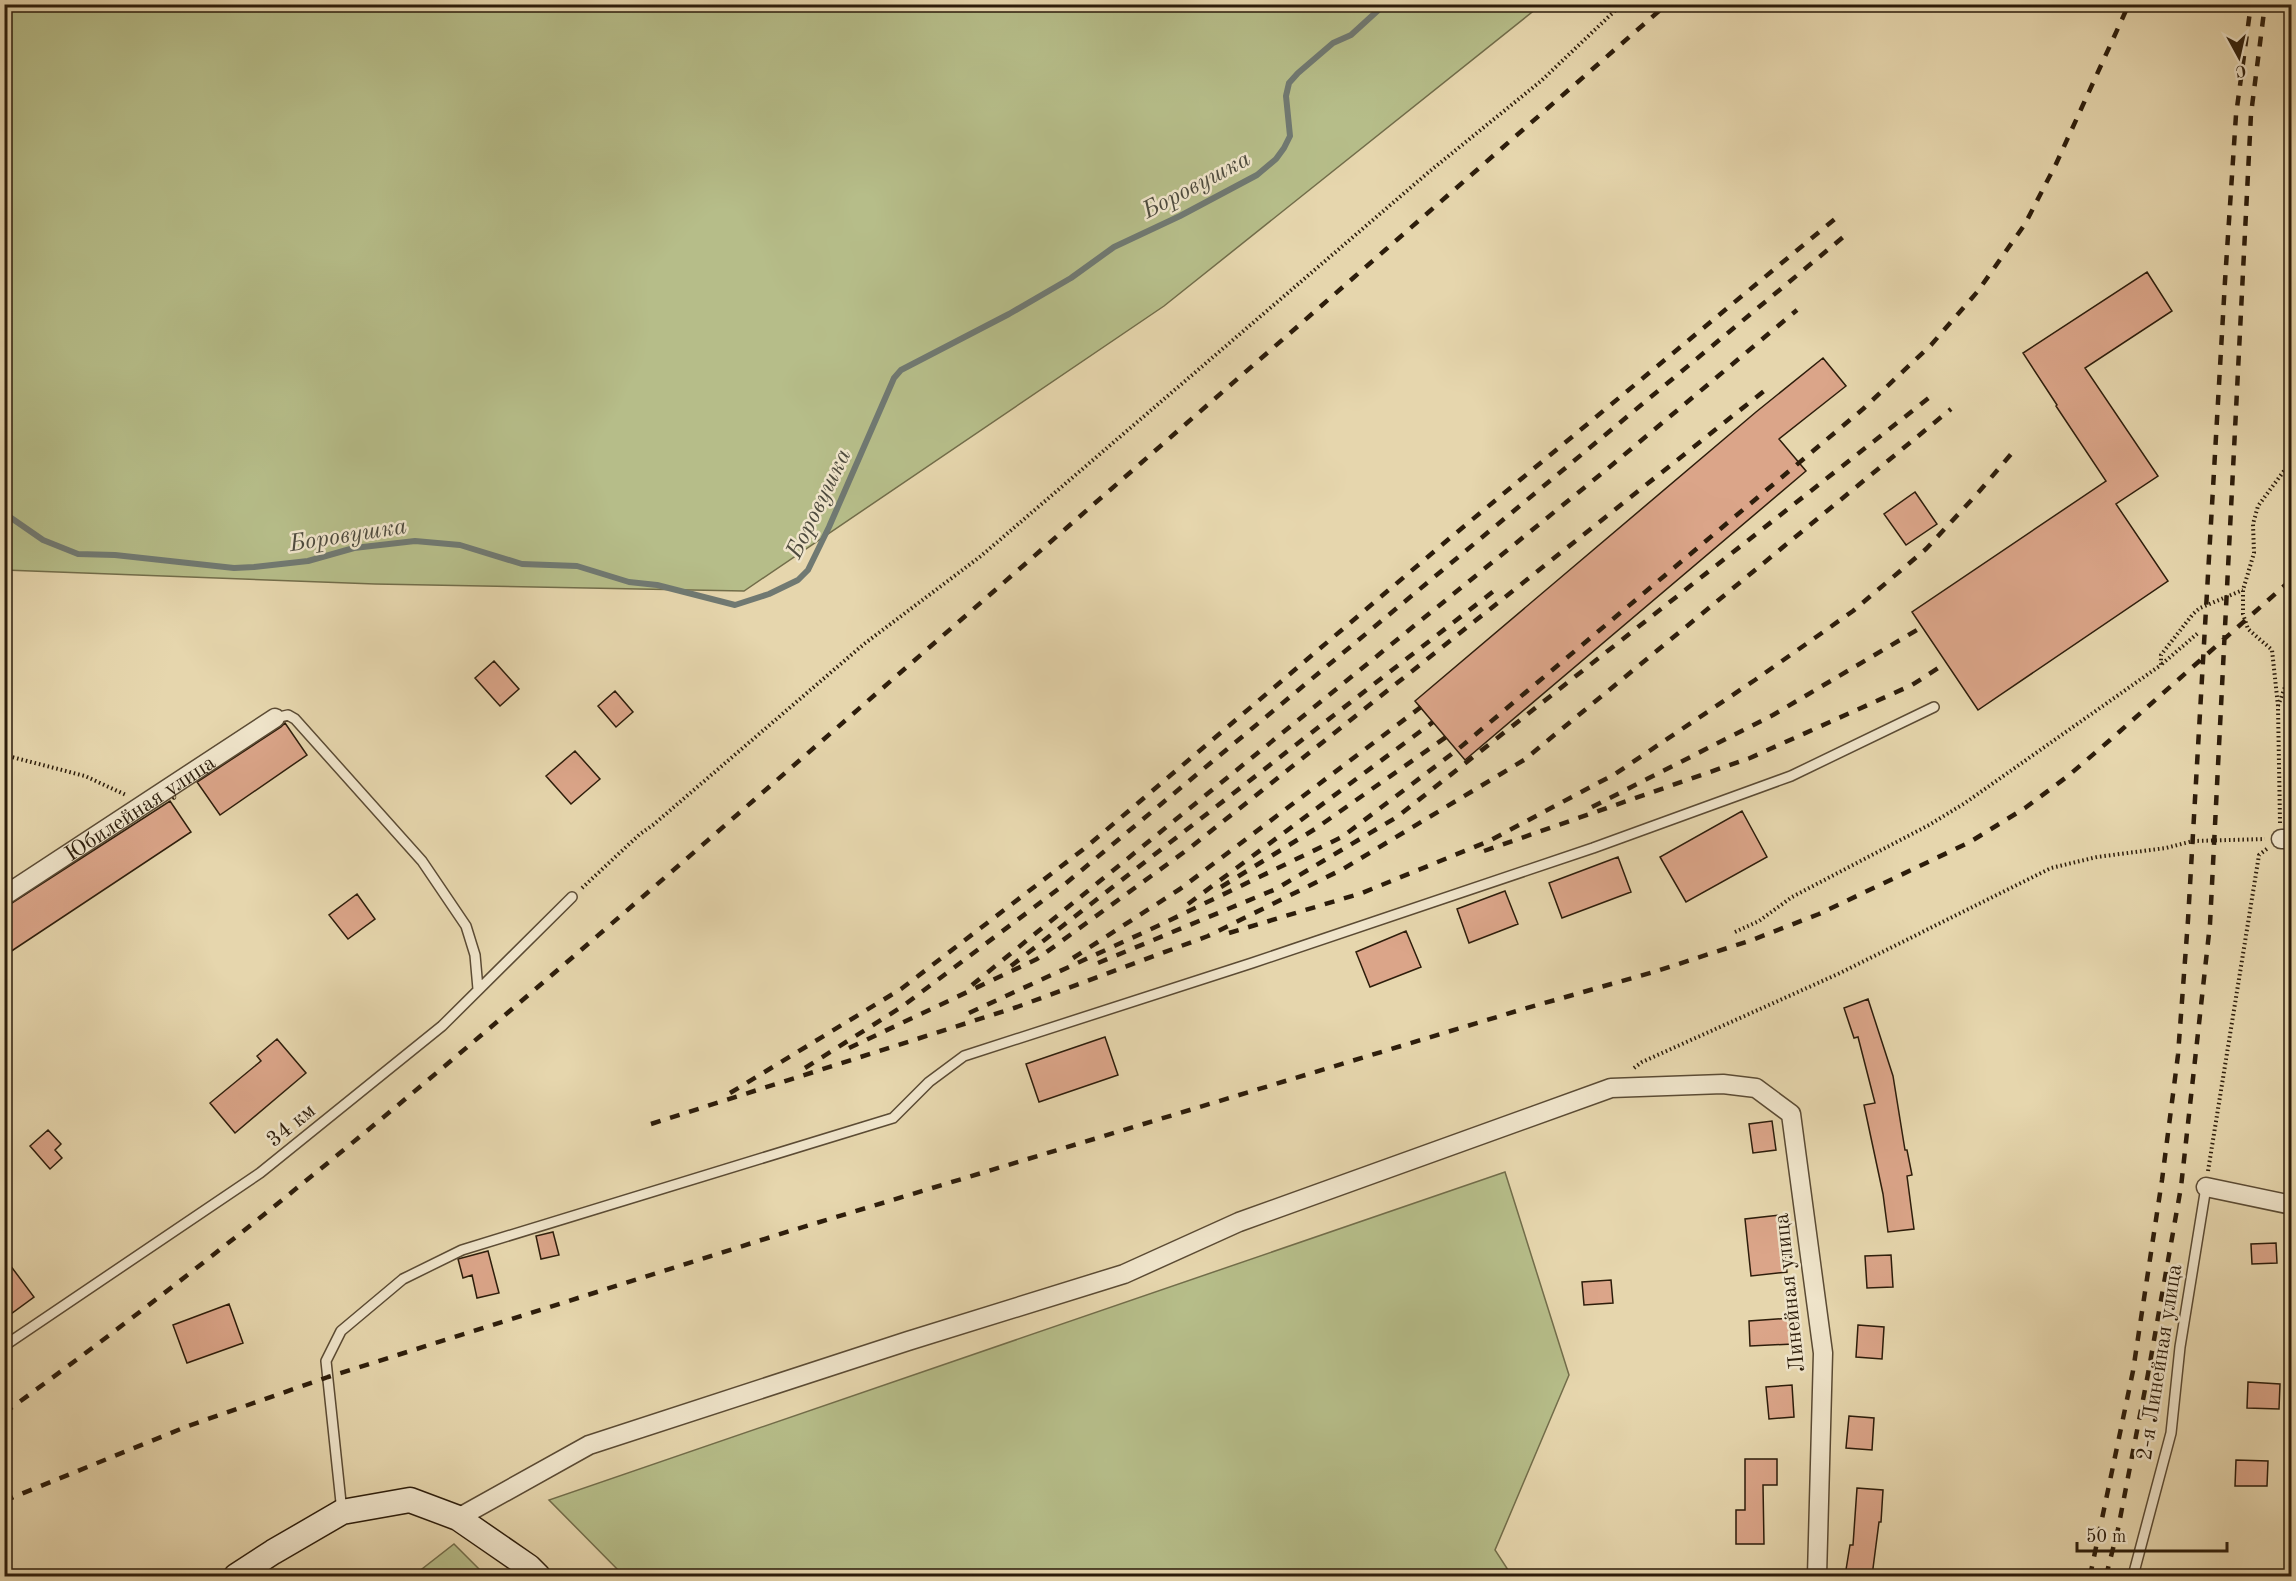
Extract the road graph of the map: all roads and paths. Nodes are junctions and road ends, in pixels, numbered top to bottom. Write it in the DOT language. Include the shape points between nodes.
graph roads {
  1 [pos="1622,4"];
  2 [pos="2292,460"];
  3 [pos="2243,590"];
  4 [pos="2198,633"];
  5 [pos="2161,664"];
  6 [pos="2292,668"];
  7 [pos="2278,706"];
  8 [pos="1934,707"];
  9 [pos="275,717"];
  10 [pos="4,755"];
  11 [pos="145,804"];
  12 [pos="2286,839"];
  13 [pos="4,896"];
  14 [pos="572,897"];
  15 [pos="1735,932"];
  16 [pos="478,989"];
  17 [pos="1611,1088"];
  18 [pos="2206,1187"];
  19 [pos="2292,1205"];
  20 [pos="4,1346"];
  21 [pos="342,1512"];
  22 [pos="458,1518"];
  23 [pos="236,1576"];
  24 [pos="538,1576"];
  25 [pos="1817,1576"];
  26 [pos="2133,1576"];
  1 -- 14 [label="path" via="1541,81 1430,171 981,556 864,645 640,834"];
  2 -- 3 [label="path" via="2258,506 2253,524 2254,553"];
  3 -- 5 [label="path" via="2193,614 2161,655"];
  3 -- 7 [label="path" via="2243,614 2248,629 2272,650"];
  4 -- 5 [label="path"];
  5 -- 15 [label="path" via="1965,803"];
  6 -- 7 [label="path"];
  7 -- 12 [label="path"];
  8 -- 21 [label="lane" via="1791,776 1593,848 964,1056 929,1082 893,1118 462,1250 403,1279 341,1331 326,1361"];
  9 -- 11 [label="street, Юбилейная улица"];
  9 -- 16 [label="lane" via="288,715 295,719 422,861 466,926 475,955"];
  10 -- 11 [label="path" via="85,776"];
  11 -- 13 [label="street, Юбилейная улица"];
  12 -- 17 [label="path" via="2193,841 2051,868 1838,974 1642,1062"];
  12 -- 18 [label="path" via="2259,855"];
  14 -- 16 [label="lane, 34 км"];
  16 -- 20 [label="lane, 34 км" via="442,1026 260,1173"];
  17 -- 22 [label="street" via="1239,1222 1124,1274 589,1445"];
  17 -- 25 [label="street, Линейная улица" via="1723,1084 1756,1088 1791,1114 1823,1353"];
  18 -- 19 [label="street"];
  18 -- 26 [label="lane, 2-я Линейная улица" via="2180,1347 2171,1433"];
  21 -- 22 [label="main road" via="410,1500"];
  21 -- 23 [label="main road"];
  22 -- 24 [label="main road"];
}
